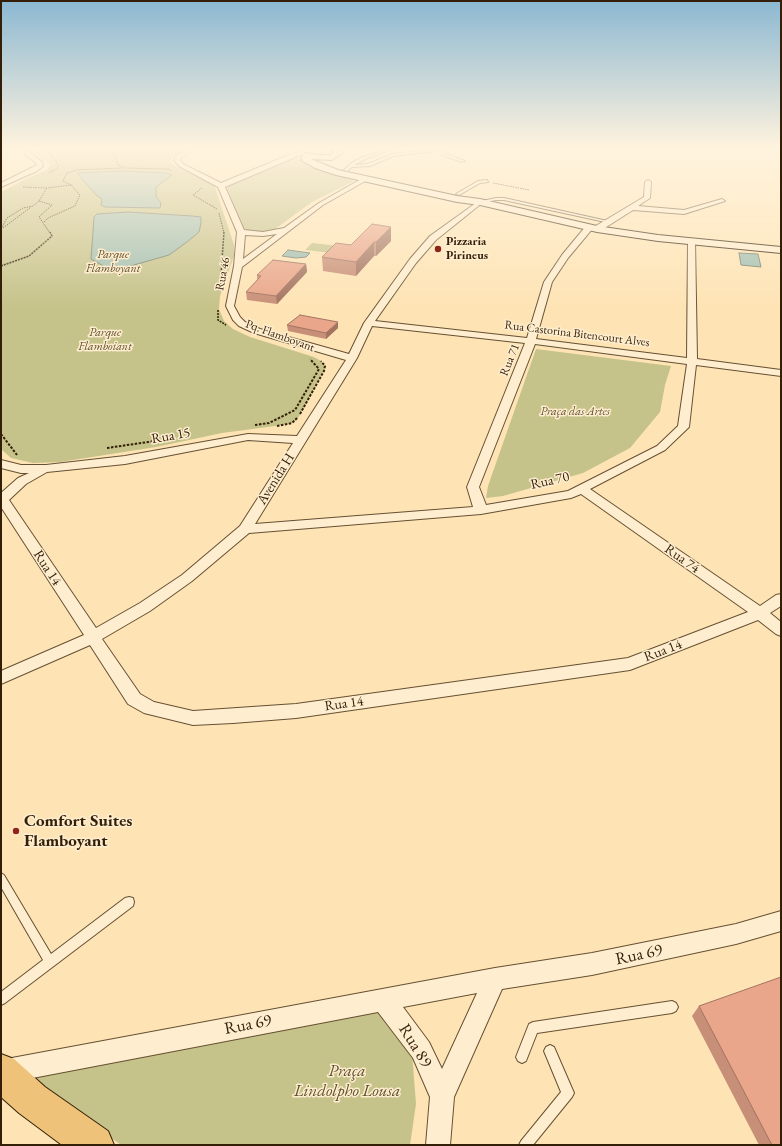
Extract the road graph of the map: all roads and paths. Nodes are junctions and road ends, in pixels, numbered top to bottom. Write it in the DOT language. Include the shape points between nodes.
graph roads {
  1 [pos="39,201"];
  2 [pos="41,201"];
  3 [pos="77,201"];
  4 [pos="206,201"];
  5 [pos="228,201"];
  6 [pos="325,201"];
  7 [pos="476,201"];
  8 [pos="515,201"];
  9 [pos="642,201"];
  10 [pos="720,201"];
  11 [pos="480,202"];
  12 [pos="33,206"];
  13 [pos="632,208"];
  14 [pos="44,222"];
  15 [pos="610,222"];
  16 [pos="1,229"];
  17 [pos="286,229"];
  18 [pos="593,229"];
  19 [pos="241,232"];
  20 [pos="692,242"];
  21 [pos="781,250"];
  22 [pos="1,266"];
  23 [pos="238,266"];
  24 [pos="224,284"];
  25 [pos="222,290"];
  26 [pos="220,294"];
  27 [pos="221,315"];
  28 [pos="224,321"];
  29 [pos="369,322"];
  30 [pos="229,325"];
  31 [pos="231,328"];
  32 [pos="532,341"];
  33 [pos="307,355"];
  34 [pos="305,357"];
  35 [pos="314,357"];
  36 [pos="352,358"];
  37 [pos="318,359"];
  38 [pos="692,361"];
  39 [pos="781,373"];
  40 [pos="254,425"];
  41 [pos="275,426"];
  42 [pos="1,434"];
  43 [pos="160,440"];
  44 [pos="300,440"];
  45 [pos="105,449"];
  46 [pos="23,456"];
  47 [pos="1,464"];
  48 [pos="46,469"];
  49 [pos="582,488"];
  50 [pos="2,498"];
  51 [pos="481,510"];
  52 [pos="245,529"];
  53 [pos="781,599"];
  54 [pos="760,613"];
  55 [pos="781,630"];
  56 [pos="93,637"];
  57 [pos="1,678"];
  58 [pos="1,878"];
  59 [pos="129,902"];
  60 [pos="781,921"];
  61 [pos="50,962"];
  62 [pos="495,979"];
  63 [pos="1,999"];
  64 [pos="383,1000"];
  65 [pos="672,1007"];
  66 [pos="550,1051"];
  67 [pos="522,1057"];
  68 [pos="1,1072"];
  69 [pos="442,1096"];
  70 [pos="94,1145"];
  71 [pos="438,1145"];
  72 [pos="525,1145"];
  1 -- 12 [label="path"];
  2 -- 14 [label="path" via="52,205 40,218"];
  3 -- 14 [label="path" via="75,206"];
  4 -- 26 [label="path" via="217,207 224,231"];
  5 -- 19 [label="street, Rua 46"];
  6 -- 17 [label="street"];
  7 -- 11 [label="main road"];
  8 -- 15 [label="lane"];
  9 -- 13 [label="street"];
  10 -- 13 [label="street" via="684,212"];
  11 -- 18 [label="main road"];
  11 -- 29 [label="street, Avenida H" via="433,238"];
  12 -- 16 [label="path"];
  12 -- 16 [label="path" via="7,218"];
  13 -- 15 [label="street"];
  14 -- 22 [label="path" via="52,236 29,256"];
  15 -- 18 [label="street"];
  17 -- 19 [label="street" via="263,234"];
  17 -- 23 [label="street"];
  18 -- 20 [label="main road"];
  18 -- 32 [label="street, Rua 71" via="565,257 548,282"];
  19 -- 23 [label="street, Rua 46"];
  20 -- 21 [label="main road"];
  20 -- 38 [label="street, Rua 70"];
  23 -- 36 [label="street, Rua 46" via="230,306 242,324 257,331"];
  24 -- 25 [label="path"];
  27 -- 31 [label="path" via="218,310 218,320"];
  28 -- 30 [label="path, Pq. Flamboyant"];
  29 -- 32 [label="street, Rua Castorina Bitencourt Alves"];
  29 -- 36 [label="street, Avenida H"];
  32 -- 38 [label="street, Rua Castorina Bitencourt Alves"];
  32 -- 51 [label="street, Rua 71" via="474,487"];
  33 -- 35 [label="path, Pq. Flamboyant"];
  34 -- 40 [label="path" via="312,359 319,369 295,410 270,423"];
  36 -- 44 [label="street, Avenida H"];
  37 -- 41 [label="path, Pq. Flamboyant" via="325,366 324,371 297,420"];
  38 -- 39 [label="street, Rua Castorina Bitencourt Alves"];
  38 -- 49 [label="street, Rua 70" via="682,427 661,448"];
  42 -- 46 [label="path" via="16,455"];
  43 -- 45 [label="path"];
  44 -- 48 [label="street, Rua 15" via="248,437 125,460"];
  44 -- 52 [label="street, Avenida H"];
  47 -- 48 [label="street, Rua 15" via="21,469"];
  48 -- 50 [label="street, Rua 15" via="22,480"];
  49 -- 51 [label="street, Rua 70" via="571,494"];
  49 -- 54 [label="street, Rua 74"];
  50 -- 56 [label="street, Rua 14"];
  51 -- 52 [label="street, Rua 70"];
  52 -- 56 [label="street, Avenida H" via="187,578 145,607"];
  53 -- 54 [label="street, Rua 14"];
  54 -- 55 [label="street, Rua 74"];
  54 -- 56 [label="street, Rua 14" via="630,664 296,711 199,718 150,708 134,699"];
  56 -- 57 [label="street, Avenida H"];
  58 -- 61 [label="lane"];
  59 -- 61 [label="lane"];
  60 -- 62 [label="street, Rua 69" via="736,934 600,963"];
  61 -- 63 [label="lane"];
  62 -- 64 [label="street, Rua 69"];
  62 -- 69 [label="street"];
  64 -- 68 [label="street, Rua 69"];
  64 -- 69 [label="street, Rua 89" via="421,1050"];
  65 -- 67 [label="lane" via="533,1028"];
  66 -- 72 [label="lane" via="568,1092"];
  68 -- 70 [label="main road" via="32,1100"];
  69 -- 71 [label="street"];
}
